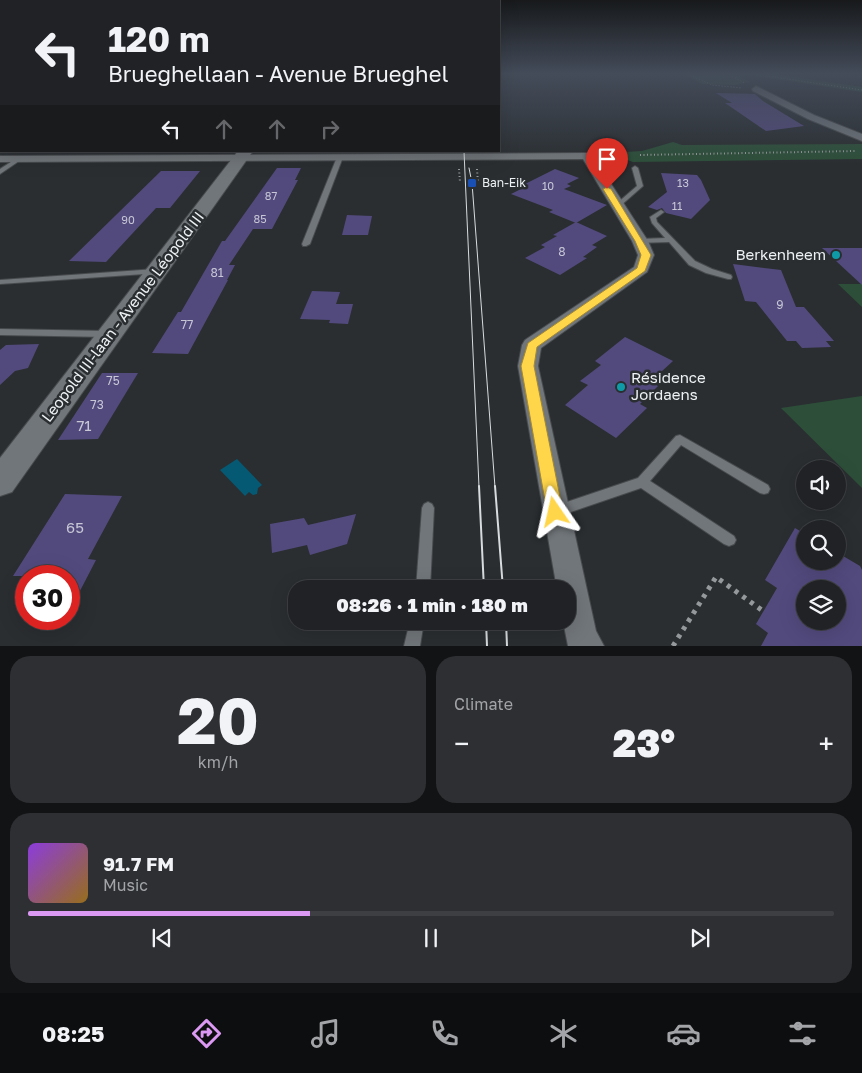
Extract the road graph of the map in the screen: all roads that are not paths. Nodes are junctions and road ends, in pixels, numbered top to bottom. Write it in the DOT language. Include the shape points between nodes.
graph roads {
  1 [pos="787,104"];
  2 [pos="862,138"];
  3 [pos="243,155"];
  4 [pos="476,155"];
  5 [pos="587,156"];
  6 [pos="340,157"];
  7 [pos="7,161"];
  8 [pos="635,168"];
  9 [pos="0,172"];
  10 [pos="618,206"];
  11 [pos="661,212"];
  12 [pos="671,240"];
  13 [pos="640,241"];
  14 [pos="306,244"];
  15 [pos="156,271"];
  16 [pos="728,277"];
  17 [pos="0,282"];
  18 [pos="0,332"];
  19 [pos="110,334"];
  20 [pos="0,482"];
  21 [pos="642,482"];
  22 [pos="764,489"];
  23 [pos="428,508"];
  24 [pos="555,512"];
  25 [pos="729,540"];
  26 [pos="424,580"];
  27 [pos="415,630"];
  28 [pos="412,646"];
  29 [pos="588,646"];
  1 -- 2 [label="street"];
  3 -- 6 [label="street"];
  3 -- 7 [label="street"];
  3 -- 15 [label="street, Leopold III-laan - Avenue Léopold III"];
  4 -- 5 [label="street"];
  4 -- 6 [label="street"];
  5 -- 10 [label="street"];
  6 -- 14 [label="lane"];
  7 -- 9 [label="lane"];
  8 -- 10 [label="lane" via="640,186"];
  10 -- 13 [label="street"];
  11 -- 12 [label="lane" via="653,217 654,222"];
  12 -- 13 [label="lane"];
  12 -- 16 [label="lane" via="692,262"];
  13 -- 24 [label="street" via="646,255 641,269 532,345 528,366"];
  15 -- 17 [label="lane"];
  15 -- 19 [label="street, Leopold III-laan - Avenue Léopold III"];
  18 -- 19 [label="lane"];
  19 -- 20 [label="street, Leopold III-laan - Avenue Léopold III"];
  21 -- 22 [label="lane" via="680,440"];
  21 -- 24 [label="lane"];
  21 -- 25 [label="lane"];
  23 -- 26 [label="lane"];
  24 -- 29 [label="street" via="582,639"];
  27 -- 28 [label="lane"];
}
